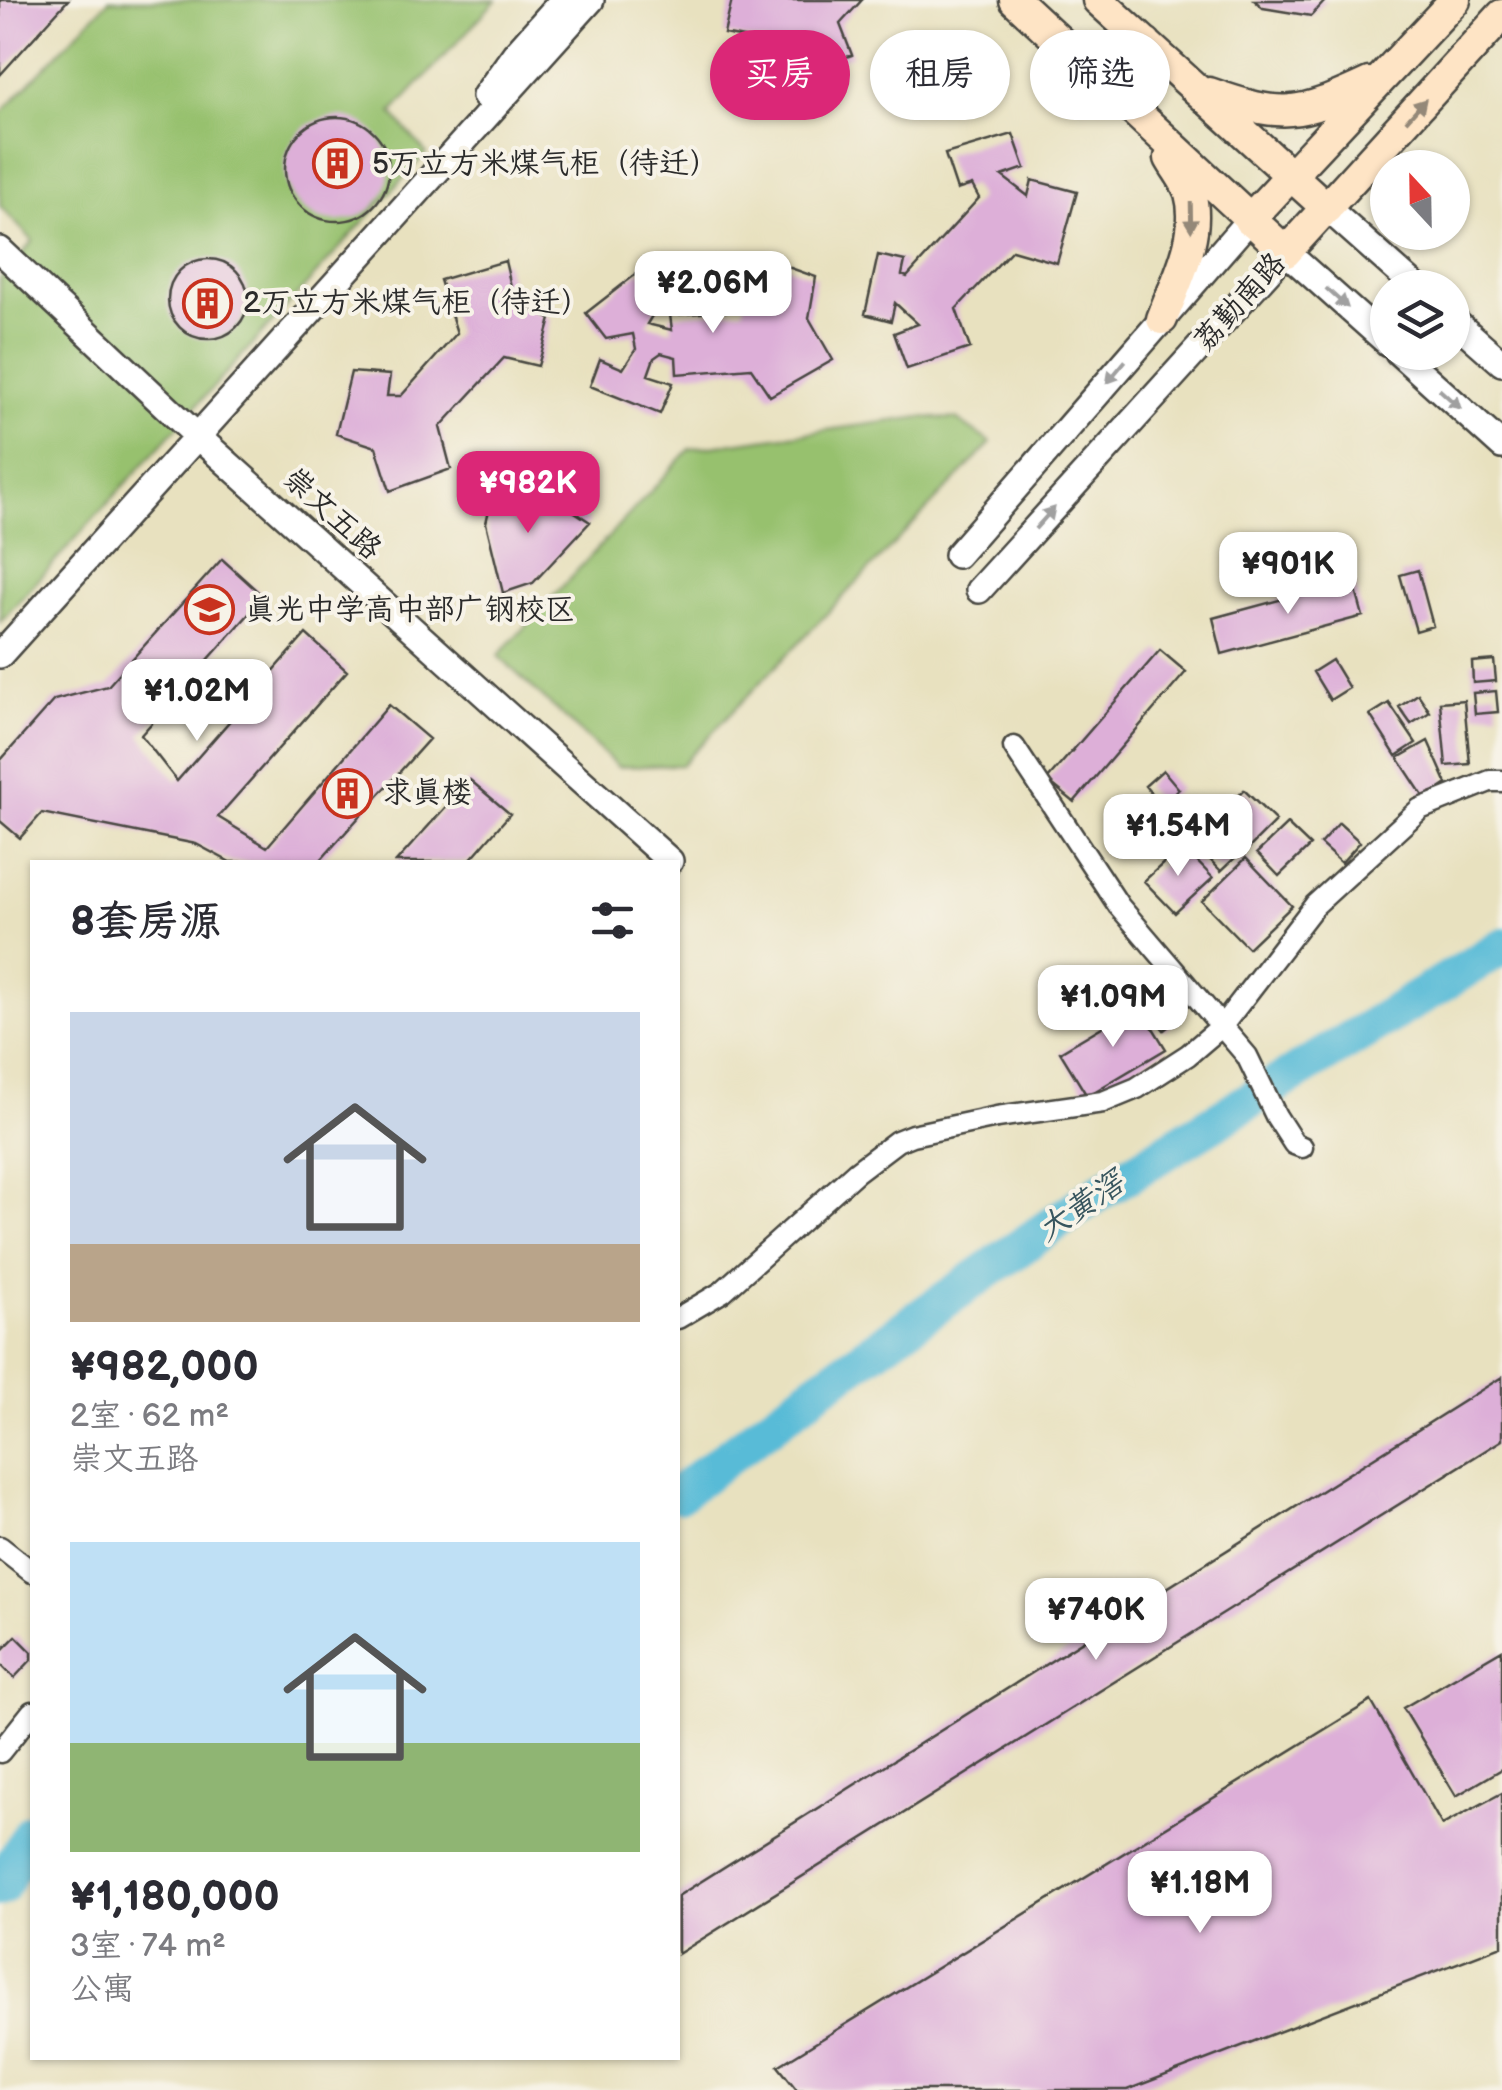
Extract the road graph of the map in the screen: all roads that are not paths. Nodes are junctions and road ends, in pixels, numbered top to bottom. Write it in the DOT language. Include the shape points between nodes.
graph roads {
  1 [pos="563,0"];
  2 [pos="591,0"];
  3 [pos="1015,0"];
  4 [pos="1098,0"];
  5 [pos="1455,0"];
  6 [pos="1502,15"];
  7 [pos="1047,30"];
  8 [pos="1131,30"];
  9 [pos="1170,66"];
  10 [pos="1386,76"];
  11 [pos="1194,88"];
  12 [pos="1142,120"];
  13 [pos="1153,130"];
  14 [pos="431,174"];
  15 [pos="1289,175"];
  16 [pos="1327,208"];
  17 [pos="1250,220"];
  18 [pos="0,250"];
  19 [pos="1286,252"];
  20 [pos="1396,270"];
  21 [pos="1162,319"];
  22 [pos="1370,327"];
  23 [pos="1470,335"];
  24 [pos="1502,363"];
  25 [pos="1418,370"];
  26 [pos="197,436"];
  27 [pos="1502,446"];
  28 [pos="957,555"];
  29 [pos="979,590"];
  30 [pos="0,655"];
  31 [pos="1014,747"];
  32 [pos="1502,780"];
  33 [pos="669,860"];
  34 [pos="1222,1026"];
  35 [pos="1302,1147"];
  36 [pos="680,1317"];
  37 [pos="0,1548"];
  38 [pos="30,1570"];
  39 [pos="30,1714"];
  40 [pos="0,1752"];
  1 -- 14 [label="street" via="514,54"];
  2 -- 14 [label="street"];
  3 -- 7 [label="main road"];
  4 -- 8 [label="main road"];
  5 -- 10 [label="main road, 荔勤南路"];
  16 -- 6 [label="main road, 荔勤南路, one-way"];
  9 -- 11 [label="main road"];
  10 -- 11 [label="main road" via="1318,107 1288,112 1252,108"];
  10 -- 15 [label="main road, 荔勤南路"];
  11 -- 15 [label="main road"];
  12 -- 13 [label="main road"];
  13 -- 17 [label="main road"];
  13 -- 21 [label="main road, one-way" via="1190,192 1193,218"];
  14 -- 26 [label="street"];
  15 -- 16 [label="main road"];
  15 -- 17 [label="main road, 荔勤南路"];
  16 -- 19 [label="main road, 荔勤南路"];
  16 -- 20 [label="street"];
  17 -- 19 [label="main road"];
  17 -- 21 [label="street, 荔勤南路"];
  18 -- 26 [label="street, 崇文五路"];
  19 -- 22 [label="street, one-way"];
  29 -- 19 [label="street, 荔勤南路, one-way"];
  21 -- 28 [label="street, 荔勤南路, one-way"];
  23 -- 24 [label="street"];
  25 -- 27 [label="street, one-way"];
  26 -- 30 [label="street"];
  26 -- 33 [label="street, 崇文五路"];
  31 -- 34 [label="street" via="1119,906"];
  32 -- 34 [label="street" via="1420,809 1315,906"];
  34 -- 35 [label="street" via="1247,1056 1294,1144"];
  34 -- 36 [label="street" via="1119,1098 943,1127 897,1142 722,1292"];
  37 -- 38 [label="street"];
  39 -- 40 [label="street"];
}
